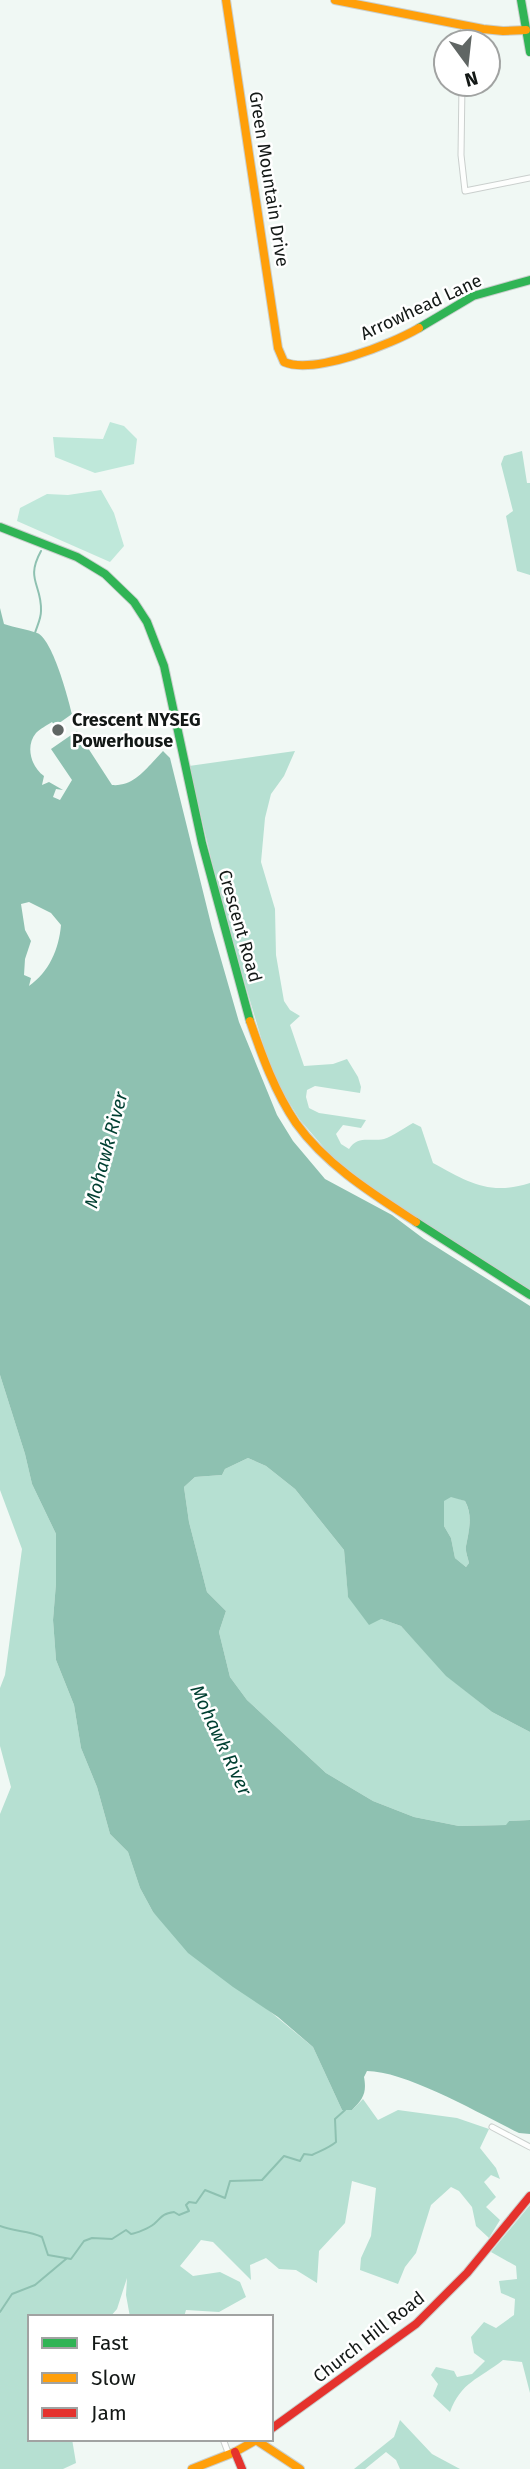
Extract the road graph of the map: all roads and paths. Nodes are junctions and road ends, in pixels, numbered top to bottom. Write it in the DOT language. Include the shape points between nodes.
graph roads {
  1 [pos="226,0"];
  2 [pos="335,0"];
  3 [pos="521,0"];
  4 [pos="464,26"];
  5 [pos="526,30"];
  6 [pos="530,52"];
  7 [pos="462,98"];
  8 [pos="530,178"];
  9 [pos="530,280"];
  10 [pos="284,362"];
  11 [pos="0,527"];
  12 [pos="530,1295"];
  13 [pos="492,2127"];
  14 [pos="530,2147"];
  15 [pos="530,2196"];
  16 [pos="273,2429"];
  17 [pos="224,2441"];
  18 [pos="255,2441"];
  19 [pos="259,2441"];
  20 [pos="232,2454"];
  21 [pos="192,2469"];
  22 [pos="242,2469"];
  23 [pos="300,2469"];
  1 -- 10 [label="street, Green Mountain Drive" via="278,348"];
  2 -- 4 [label="street"];
  3 -- 5 [label="street"];
  4 -- 5 [label="street" via="504,33"];
  5 -- 6 [label="street"];
  7 -- 8 [label="street" via="465,191"];
  9 -- 10 [label="street, Arrowhead Lane" via="479,293 376,349 302,365"];
  11 -- 12 [label="street, Crescent Road" via="106,574 136,604 155,635 225,935 263,1060 297,1124 328,1160 352,1178"];
  13 -- 14 [label="street"];
  15 -- 16 [label="street, Church Hill Road" via="467,2273 416,2324"];
  17 -- 20 [label="street"];
  18 -- 20 [label="street"];
  19 -- 23 [label="street"];
  20 -- 21 [label="street"];
  20 -- 22 [label="street"];
}
